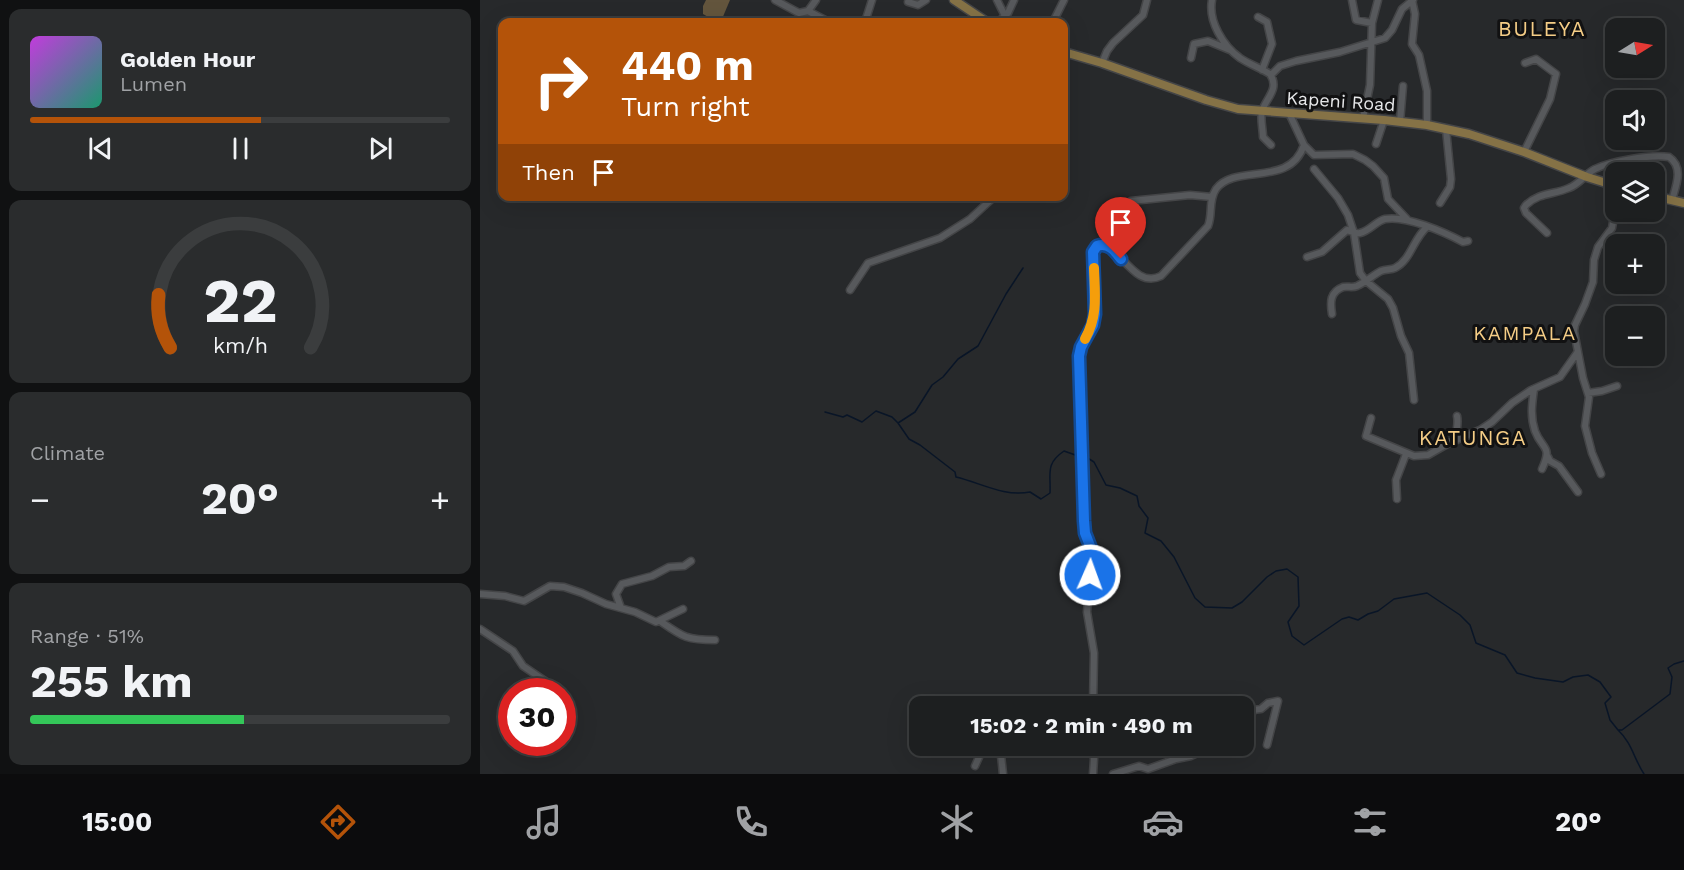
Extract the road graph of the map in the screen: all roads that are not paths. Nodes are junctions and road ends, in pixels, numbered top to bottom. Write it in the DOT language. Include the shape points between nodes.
graph roads {
  1 [pos="775,0"];
  2 [pos="816,0"];
  3 [pos="872,0"];
  4 [pos="926,0"];
  5 [pos="954,0"];
  6 [pos="997,0"];
  7 [pos="1014,0"];
  8 [pos="1064,0"];
  9 [pos="1147,0"];
  10 [pos="1212,0"];
  11 [pos="1352,0"];
  12 [pos="1378,0"];
  13 [pos="1412,0"];
  14 [pos="908,2"];
  15 [pos="808,11"];
  16 [pos="1005,16"];
  17 [pos="1258,17"];
  18 [pos="821,18"];
  19 [pos="867,18"];
  20 [pos="981,18"];
  21 [pos="1003,18"];
  22 [pos="1055,18"];
  23 [pos="1372,23"];
  24 [pos="1373,41"];
  25 [pos="1230,50"];
  26 [pos="1068,53"];
  27 [pos="1191,58"];
  28 [pos="1102,63"];
  29 [pos="1525,63"];
  30 [pos="1263,70"];
  31 [pos="1271,75"];
  32 [pos="1403,86"];
  33 [pos="1262,112"];
  34 [pos="1289,113"];
  35 [pos="1363,118"];
  36 [pos="1384,120"];
  37 [pos="1400,122"];
  38 [pos="1427,125"];
  39 [pos="1446,129"];
  40 [pos="1376,144"];
  41 [pos="1271,145"];
  42 [pos="1304,146"];
  43 [pos="1524,152"];
  44 [pos="1314,169"];
  45 [pos="1587,177"];
  46 [pos="1605,183"];
  47 [pos="1212,197"];
  48 [pos="1665,198"];
  49 [pos="1672,200"];
  50 [pos="990,201"];
  51 [pos="1440,203"];
  52 [pos="1684,203"];
  53 [pos="1407,219"];
  54 [pos="1613,222"];
  55 [pos="1427,227"];
  56 [pos="1354,233"];
  57 [pos="1547,233"];
  58 [pos="1468,241"];
  59 [pos="1117,253"];
  60 [pos="1307,257"];
  61 [pos="1366,281"];
  62 [pos="850,290"];
  63 [pos="1332,314"];
  64 [pos="1577,352"];
  65 [pos="1617,386"];
  66 [pos="1534,389"];
  67 [pos="1588,393"];
  68 [pos="1414,400"];
  69 [pos="1457,416"];
  70 [pos="1371,418"];
  71 [pos="1457,440"];
  72 [pos="1406,453"];
  73 [pos="1548,457"];
  74 [pos="1542,469"];
  75 [pos="1601,474"];
  76 [pos="1578,492"];
  77 [pos="1397,499"];
  78 [pos="691,561"];
  79 [pos="480,594"];
  80 [pos="621,608"];
  81 [pos="683,609"];
  82 [pos="660,621"];
  83 [pos="480,629"];
  84 [pos="715,640"];
  85 [pos="541,678"];
  86 [pos="1093,696"];
  87 [pos="1254,710"];
  88 [pos="1267,745"];
  89 [pos="980,756"];
  90 [pos="1002,756"];
  91 [pos="1094,756"];
  92 [pos="1191,756"];
  93 [pos="975,766"];
  94 [pos="1004,774"];
  95 [pos="1093,774"];
  96 [pos="1113,774"];
  1 -- 15 [label="street" via="799,13"];
  2 -- 15 [label="street"];
  3 -- 19 [label="street"];
  4 -- 14 [label="street" via="918,5"];
  5 -- 20 [label="main road"];
  6 -- 16 [label="street"];
  7 -- 16 [label="street"];
  8 -- 22 [label="street"];
  9 -- 28 [label="street" via="1143,15 1113,43"];
  10 -- 25 [label="street" via="1213,22"];
  11 -- 23 [label="street" via="1356,20"];
  12 -- 23 [label="street"];
  13 -- 24 [label="street" via="1402,9 1391,33"];
  13 -- 38 [label="street" via="1412,44 1419,55 1427,91"];
  15 -- 18 [label="street"];
  16 -- 21 [label="street"];
  17 -- 30 [label="street" via="1267,22 1272,44"];
  23 -- 24 [label="street"];
  24 -- 31 [label="street" via="1280,66"];
  24 -- 35 [label="street"];
  25 -- 27 [label="street" via="1208,41 1194,44"];
  25 -- 30 [label="street"];
  26 -- 28 [label="main road, Kapeni Road"];
  28 -- 33 [label="main road, Kapeni Road" via="1217,104"];
  29 -- 43 [label="street" via="1536,59 1556,78"];
  30 -- 31 [label="street"];
  31 -- 33 [label="street" via="1273,91"];
  32 -- 37 [label="street"];
  33 -- 34 [label="main road, Kapeni Road"];
  33 -- 41 [label="street" via="1263,137"];
  34 -- 35 [label="main road, Kapeni Road"];
  34 -- 42 [label="street"];
  35 -- 36 [label="main road, Kapeni Road"];
  36 -- 37 [label="main road, Kapeni Road"];
  36 -- 40 [label="street"];
  37 -- 38 [label="main road, Kapeni Road"];
  38 -- 39 [label="main road, Kapeni Road"];
  39 -- 43 [label="main road, Kapeni Road"];
  39 -- 51 [label="street" via="1451,179"];
  42 -- 47 [label="street" via="1292,164 1258,175 1236,177 1217,187"];
  42 -- 53 [label="street" via="1314,155 1353,154 1373,166 1383,178 1388,199"];
  43 -- 45 [label="main road, Kapeni Road"];
  44 -- 56 [label="street" via="1344,206"];
  45 -- 46 [label="main road, Kapeni Road"];
  45 -- 49 [label="street" via="1604,166 1669,157 1678,176"];
  45 -- 57 [label="street" via="1526,205 1526,213"];
  47 -- 59 [label="street" via="1190,195 1131,201"];
  47 -- 59 [label="street" via="1208,226 1159,277 1150,279 1136,273"];
  48 -- 49 [label="main road"];
  49 -- 52 [label="main road"];
  50 -- 62 [label="street" via="940,238 868,263"];
  53 -- 55 [label="street"];
  53 -- 56 [label="street" via="1383,219 1369,230"];
  54 -- 64 [label="street" via="1598,247 1593,282 1575,325"];
  55 -- 58 [label="street"];
  55 -- 61 [label="street" via="1396,268 1381,271"];
  56 -- 60 [label="street" via="1347,230 1322,252"];
  56 -- 61 [label="street" via="1356,260"];
  59 -- 86 [label="street" via="1103,244 1093,252 1095,314 1079,356 1085,533 1092,551 1087,612 1094,653"];
  61 -- 63 [label="street" via="1334,292 1330,302"];
  61 -- 68 [label="street" via="1393,308 1409,353"];
  64 -- 66 [label="street" via="1560,377"];
  64 -- 67 [label="street"];
  65 -- 67 [label="street"];
  66 -- 71 [label="street" via="1509,404 1488,425"];
  66 -- 73 [label="street" via="1531,411"];
  67 -- 75 [label="street" via="1584,421"];
  69 -- 71 [label="street"];
  70 -- 72 [label="street" via="1366,436"];
  71 -- 72 [label="street" via="1423,456"];
  72 -- 77 [label="street" via="1396,480"];
  73 -- 74 [label="street"];
  73 -- 76 [label="street"];
  78 -- 80 [label="street" via="622,584 616,594"];
  79 -- 80 [label="street" via="524,601 542,589 557,586"];
  80 -- 82 [label="street"];
  81 -- 82 [label="street"];
  82 -- 84 [label="street" via="682,637"];
  83 -- 85 [label="street" via="513,651 523,666"];
  87 -- 88 [label="street" via="1278,701"];
  89 -- 93 [label="street"];
  90 -- 94 [label="street"];
  91 -- 95 [label="street"];
  92 -- 96 [label="street"];
}
